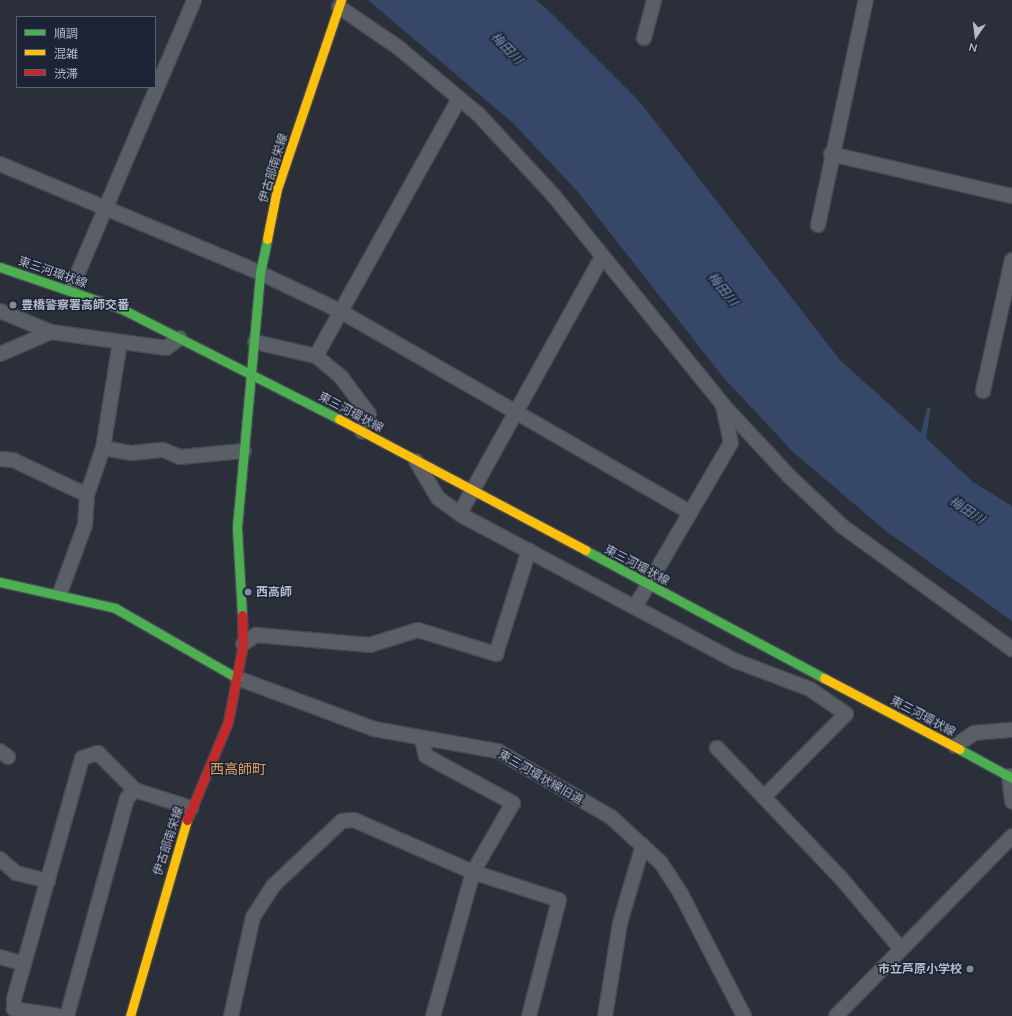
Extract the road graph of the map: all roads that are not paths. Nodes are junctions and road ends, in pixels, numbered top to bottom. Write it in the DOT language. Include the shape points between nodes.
graph roads {
  1 [pos="194,0"];
  2 [pos="654,0"];
  3 [pos="866,0"];
  4 [pos="340,4"];
  5 [pos="644,38"];
  6 [pos="156,88"];
  7 [pos="156,88"];
  8 [pos="459,99"];
  9 [pos="831,154"];
  10 [pos="0,164"];
  11 [pos="1012,196"];
  12 [pos="104,208"];
  13 [pos="818,225"];
  14 [pos="602,257"];
  15 [pos="1012,260"];
  16 [pos="0,267"];
  17 [pos="260,273"];
  18 [pos="71,290"];
  19 [pos="0,311"];
  20 [pos="340,311"];
  21 [pos="51,332"];
  22 [pos="180,338"];
  23 [pos="120,342"];
  24 [pos="255,342"];
  25 [pos="0,354"];
  26 [pos="316,356"];
  27 [pos="250,372"];
  28 [pos="983,391"];
  29 [pos="723,405"];
  30 [pos="515,413"];
  31 [pos="362,432"];
  32 [pos="103,448"];
  33 [pos="244,451"];
  34 [pos="0,458"];
  35 [pos="416,461"];
  36 [pos="470,489"];
  37 [pos="87,495"];
  38 [pos="689,512"];
  39 [pos="460,513"];
  40 [pos="529,550"];
  41 [pos="0,582"];
  42 [pos="648,584"];
  43 [pos="60,593"];
  44 [pos="635,607"];
  45 [pos="243,644"];
  46 [pos="1012,649"];
  47 [pos="238,678"];
  48 [pos="1012,730"];
  49 [pos="422,739"];
  50 [pos="954,746"];
  51 [pos="717,748"];
  52 [pos="1010,777"];
  53 [pos="135,790"];
  54 [pos="764,797"];
  55 [pos="1012,802"];
  56 [pos="192,808"];
  57 [pos="1012,836"];
  58 [pos="643,845"];
  59 [pos="0,859"];
  60 [pos="473,872"];
  61 [pos="48,881"];
  62 [pos="901,949"];
  63 [pos="0,957"];
  64 [pos="24,964"];
  65 [pos="59,1016"];
  66 [pos="67,1016"];
  67 [pos="130,1016"];
  68 [pos="231,1016"];
  69 [pos="434,1016"];
  70 [pos="529,1016"];
  71 [pos="605,1016"];
  72 [pos="744,1016"];
  73 [pos="836,1016"];
  1 -- 7 [label="street"];
  2 -- 5 [label="street"];
  3 -- 9 [label="street"];
  4 -- 8 [label="street" via="399,48"];
  4 -- 17 [label="main road, 伊古部南栄線" via="277,189"];
  6 -- 12 [label="street"];
  8 -- 14 [label="street" via="478,114 554,196"];
  8 -- 20 [label="street"];
  9 -- 11 [label="street"];
  9 -- 13 [label="street"];
  10 -- 12 [label="street"];
  12 -- 17 [label="street"];
  12 -- 18 [label="street"];
  14 -- 29 [label="street"];
  14 -- 30 [label="street"];
  15 -- 28 [label="street"];
  16 -- 18 [label="main road, 東三河環状線"];
  17 -- 20 [label="street"];
  17 -- 24 [label="main road, 伊古部南栄線"];
  18 -- 22 [label="main road, 東三河環状線" via="120,308"];
  19 -- 21 [label="street"];
  20 -- 26 [label="street"];
  20 -- 30 [label="street"];
  21 -- 23 [label="street"];
  21 -- 25 [label="street"];
  22 -- 23 [label="street" via="166,348"];
  22 -- 27 [label="main road, 東三河環状線"];
  23 -- 32 [label="street"];
  24 -- 26 [label="street"];
  24 -- 27 [label="main road, 伊古部南栄線"];
  26 -- 31 [label="street" via="340,377 369,414"];
  27 -- 31 [label="main road, 東三河環状線"];
  27 -- 33 [label="main road"];
  29 -- 38 [label="street" via="731,443"];
  29 -- 46 [label="street" via="842,526"];
  30 -- 36 [label="street"];
  30 -- 38 [label="street"];
  31 -- 35 [label="main road, 東三河環状線"];
  32 -- 33 [label="street" via="132,453 162,450 180,457"];
  32 -- 37 [label="street"];
  33 -- 45 [label="main road" via="237,527"];
  34 -- 37 [label="street" via="13,460"];
  35 -- 36 [label="main road, 東三河環状線"];
  35 -- 39 [label="street" via="438,498"];
  36 -- 39 [label="street"];
  36 -- 42 [label="main road, 東三河環状線"];
  37 -- 43 [label="street" via="85,525"];
  38 -- 42 [label="street"];
  39 -- 40 [label="street"];
  40 -- 44 [label="street"];
  40 -- 45 [label="street" via="496,654 418,630 370,645 256,635"];
  41 -- 43 [label="main road"];
  42 -- 44 [label="street"];
  42 -- 50 [label="main road, 東三河環状線"];
  43 -- 47 [label="main road" via="125,613"];
  44 -- 54 [label="street" via="736,661 810,689 846,714"];
  45 -- 47 [label="main road"];
  47 -- 49 [label="street, 東三河環状線旧道" via="374,729"];
  47 -- 56 [label="main road, 伊古部南栄線" via="228,722"];
  48 -- 50 [label="street" via="974,733"];
  49 -- 58 [label="street, 東三河環状線旧道" via="498,751 611,817"];
  49 -- 60 [label="street" via="426,756 513,803"];
  50 -- 52 [label="main road, 東三河環状線"];
  51 -- 54 [label="street"];
  52 -- 55 [label="street"];
  53 -- 56 [label="street"];
  53 -- 61 [label="street" via="98,753 82,758"];
  53 -- 66 [label="street" via="127,798"];
  54 -- 62 [label="street" via="840,877"];
  56 -- 67 [label="main road, 伊古部南栄線" via="179,840"];
  57 -- 62 [label="street"];
  58 -- 71 [label="street" via="620,923"];
  58 -- 72 [label="street, 東三河環状線旧道" via="661,863 681,894"];
  59 -- 61 [label="street" via="16,873"];
  60 -- 68 [label="street" via="354,820 342,821 274,885 253,917"];
  60 -- 69 [label="street"];
  60 -- 70 [label="street" via="559,900"];
  61 -- 64 [label="street"];
  62 -- 73 [label="street"];
  63 -- 64 [label="street"];
  64 -- 65 [label="street" via="14,1008"];
}
